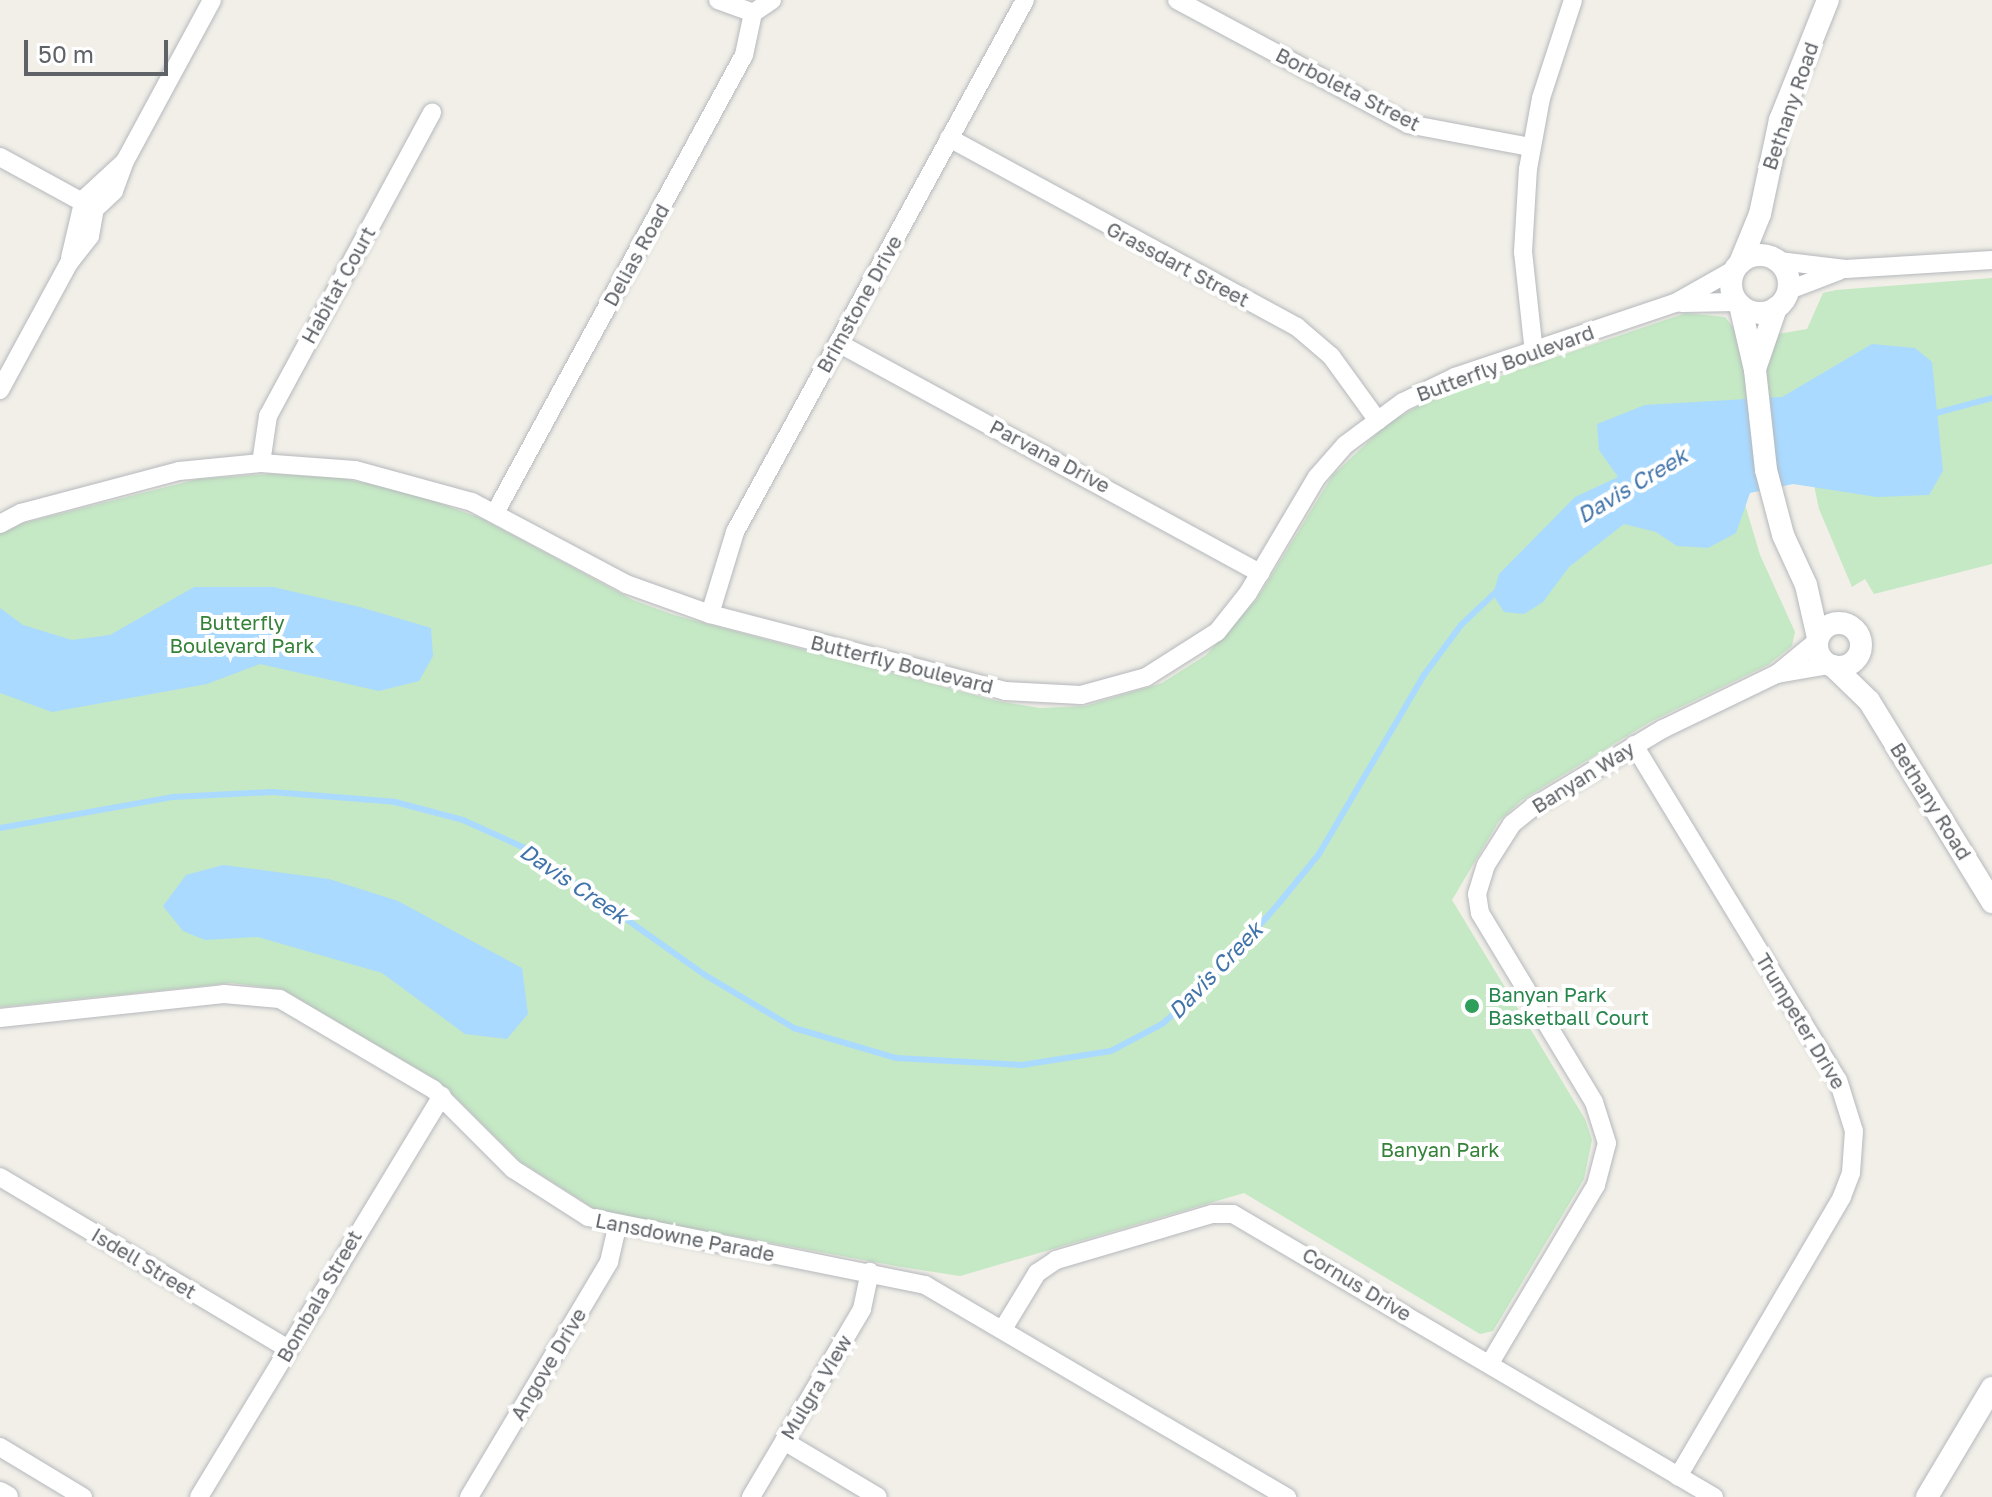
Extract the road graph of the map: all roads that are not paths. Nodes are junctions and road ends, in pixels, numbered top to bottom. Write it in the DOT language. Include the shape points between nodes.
graph roads {
  1 [pos="212,0"];
  2 [pos="718,0"];
  3 [pos="772,0"];
  4 [pos="1025,0"];
  5 [pos="1177,0"];
  6 [pos="1573,0"];
  7 [pos="1828,0"];
  8 [pos="753,13"];
  9 [pos="432,113"];
  10 [pos="949,138"];
  11 [pos="1530,147"];
  12 [pos="0,157"];
  13 [pos="89,206"];
  14 [pos="1760,214"];
  15 [pos="1776,259"];
  16 [pos="1992,260"];
  17 [pos="1737,266"];
  18 [pos="1846,269"];
  19 [pos="1782,299"];
  20 [pos="1675,303"];
  21 [pos="1739,303"];
  22 [pos="838,343"];
  23 [pos="1534,353"];
  24 [pos="1755,370"];
  25 [pos="0,390"];
  26 [pos="1378,421"];
  27 [pos="261,463"];
  28 [pos="0,512"];
  29 [pos="21,513"];
  30 [pos="495,513"];
  31 [pos="0,524"];
  32 [pos="1260,573"];
  33 [pos="1806,585"];
  34 [pos="710,614"];
  35 [pos="1844,624"];
  36 [pos="1818,640"];
  37 [pos="1861,651"];
  38 [pos="1831,666"];
  39 [pos="1777,674"];
  40 [pos="1869,701"];
  41 [pos="1634,745"];
  42 [pos="1992,902"];
  43 [pos="0,1018"];
  44 [pos="442,1096"];
  45 [pos="0,1177"];
  46 [pos="617,1227"];
  47 [pos="870,1272"];
  48 [pos="1003,1329"];
  49 [pos="289,1349"];
  50 [pos="1490,1363"];
  51 [pos="1992,1388"];
  52 [pos="784,1441"];
  53 [pos="0,1447"];
  54 [pos="1678,1476"];
  55 [pos="0,1493"];
  56 [pos="7,1497"];
  57 [pos="83,1497"];
  58 [pos="199,1497"];
  59 [pos="469,1497"];
  60 [pos="751,1497"];
  61 [pos="878,1497"];
  62 [pos="1287,1497"];
  63 [pos="1714,1497"];
  64 [pos="1927,1497"];
  1 -- 13 [label="street" via="114,191"];
  2 -- 8 [label="street"];
  3 -- 8 [label="street"];
  4 -- 10 [label="street, Brimstone Drive"];
  5 -- 11 [label="street, Borboleta Street" via="1408,124"];
  6 -- 11 [label="street" via="1550,63"];
  7 -- 14 [label="street, Bethany Road" via="1773,141"];
  8 -- 30 [label="street, Delias Road" via="744,55"];
  9 -- 27 [label="street, Habitat Court" via="268,416"];
  10 -- 22 [label="street, Brimstone Drive"];
  10 -- 26 [label="street, Grassdart Street" via="1297,327 1331,356"];
  11 -- 23 [label="street" via="1523,252"];
  12 -- 13 [label="street"];
  13 -- 25 [label="street" via="90,236 69,263"];
  14 -- 15 [label="street, Bethany Road"];
  14 -- 17 [label="street, Bethany Road"];
  15 -- 17 [label="street" via="1756,255"];
  15 -- 18 [label="street"];
  15 -- 19 [label="street, Bethany Road" via="1789,277"];
  16 -- 18 [label="street"];
  17 -- 20 [label="street, Butterfly Boulevard"];
  17 -- 21 [label="street, Bethany Road" via="1731,286"];
  18 -- 19 [label="street"];
  19 -- 21 [label="street" via="1757,313"];
  19 -- 24 [label="street, Bethany Road"];
  20 -- 21 [label="street, Butterfly Boulevard"];
  20 -- 23 [label="street, Butterfly Boulevard"];
  21 -- 24 [label="street, Bethany Road"];
  22 -- 32 [label="street, Parvana Drive"];
  22 -- 34 [label="street, Brimstone Drive" via="735,532"];
  23 -- 26 [label="street, Butterfly Boulevard" via="1455,377 1403,402"];
  24 -- 33 [label="street, Bethany Road" via="1766,470 1783,535"];
  26 -- 32 [label="street, Butterfly Boulevard" via="1345,445 1317,477"];
  27 -- 29 [label="street, Butterfly Boulevard" via="154,476"];
  27 -- 30 [label="street, Butterfly Boulevard" via="401,479"];
  28 -- 29 [label="street, Butterfly Boulevard"];
  29 -- 31 [label="street, Butterfly Boulevard"];
  30 -- 34 [label="street, Butterfly Boulevard" via="626,584"];
  32 -- 34 [label="street, Butterfly Boulevard" via="1230,618 1185,657 1125,686 1062,697 1005,691"];
  33 -- 35 [label="street, Bethany Road"];
  33 -- 36 [label="street, Bethany Road"];
  35 -- 36 [label="street" via="1826,628"];
  35 -- 37 [label="street" via="1856,631"];
  36 -- 38 [label="street" via="1819,655"];
  36 -- 39 [label="street, Banyan Way"];
  37 -- 38 [label="street" via="1847,666"];
  37 -- 40 [label="street, Bethany Road"];
  38 -- 39 [label="street, Banyan Way"];
  38 -- 40 [label="street, Bethany Road"];
  39 -- 41 [label="street, Banyan Way"];
  40 -- 42 [label="street, Bethany Road"];
  41 -- 50 [label="street, Banyan Way" via="1520,816 1504,834 1479,884 1484,921 1594,1102 1607,1143 1596,1185"];
  41 -- 54 [label="street, Trumpeter Drive" via="1838,1080 1854,1131 1851,1173 1842,1197"];
  43 -- 44 [label="street, Lansdowne Parade" via="224,994 270,997 305,1011"];
  44 -- 46 [label="street, Lansdowne Parade" via="513,1169 575,1210"];
  44 -- 49 [label="street, Bombala Street"];
  45 -- 49 [label="street, Isdell Street"];
  46 -- 47 [label="street, Lansdowne Parade"];
  46 -- 59 [label="street, Angove Drive" via="609,1262"];
  47 -- 48 [label="street, Lansdowne Parade" via="936,1290"];
  47 -- 52 [label="street, Mulgra View" via="862,1309"];
  48 -- 50 [label="street, Cornus Drive" via="1037,1273 1056,1260 1212,1214 1233,1214"];
  48 -- 62 [label="street, Lansdowne Parade"];
  49 -- 58 [label="street, Bombala Street"];
  50 -- 54 [label="street, Cornus Drive"];
  51 -- 64 [label="street"];
  52 -- 60 [label="street, Mulgra View"];
  52 -- 61 [label="street"];
  53 -- 57 [label="street"];
  54 -- 63 [label="street, Cornus Drive"];
  55 -- 56 [label="street"];
}
